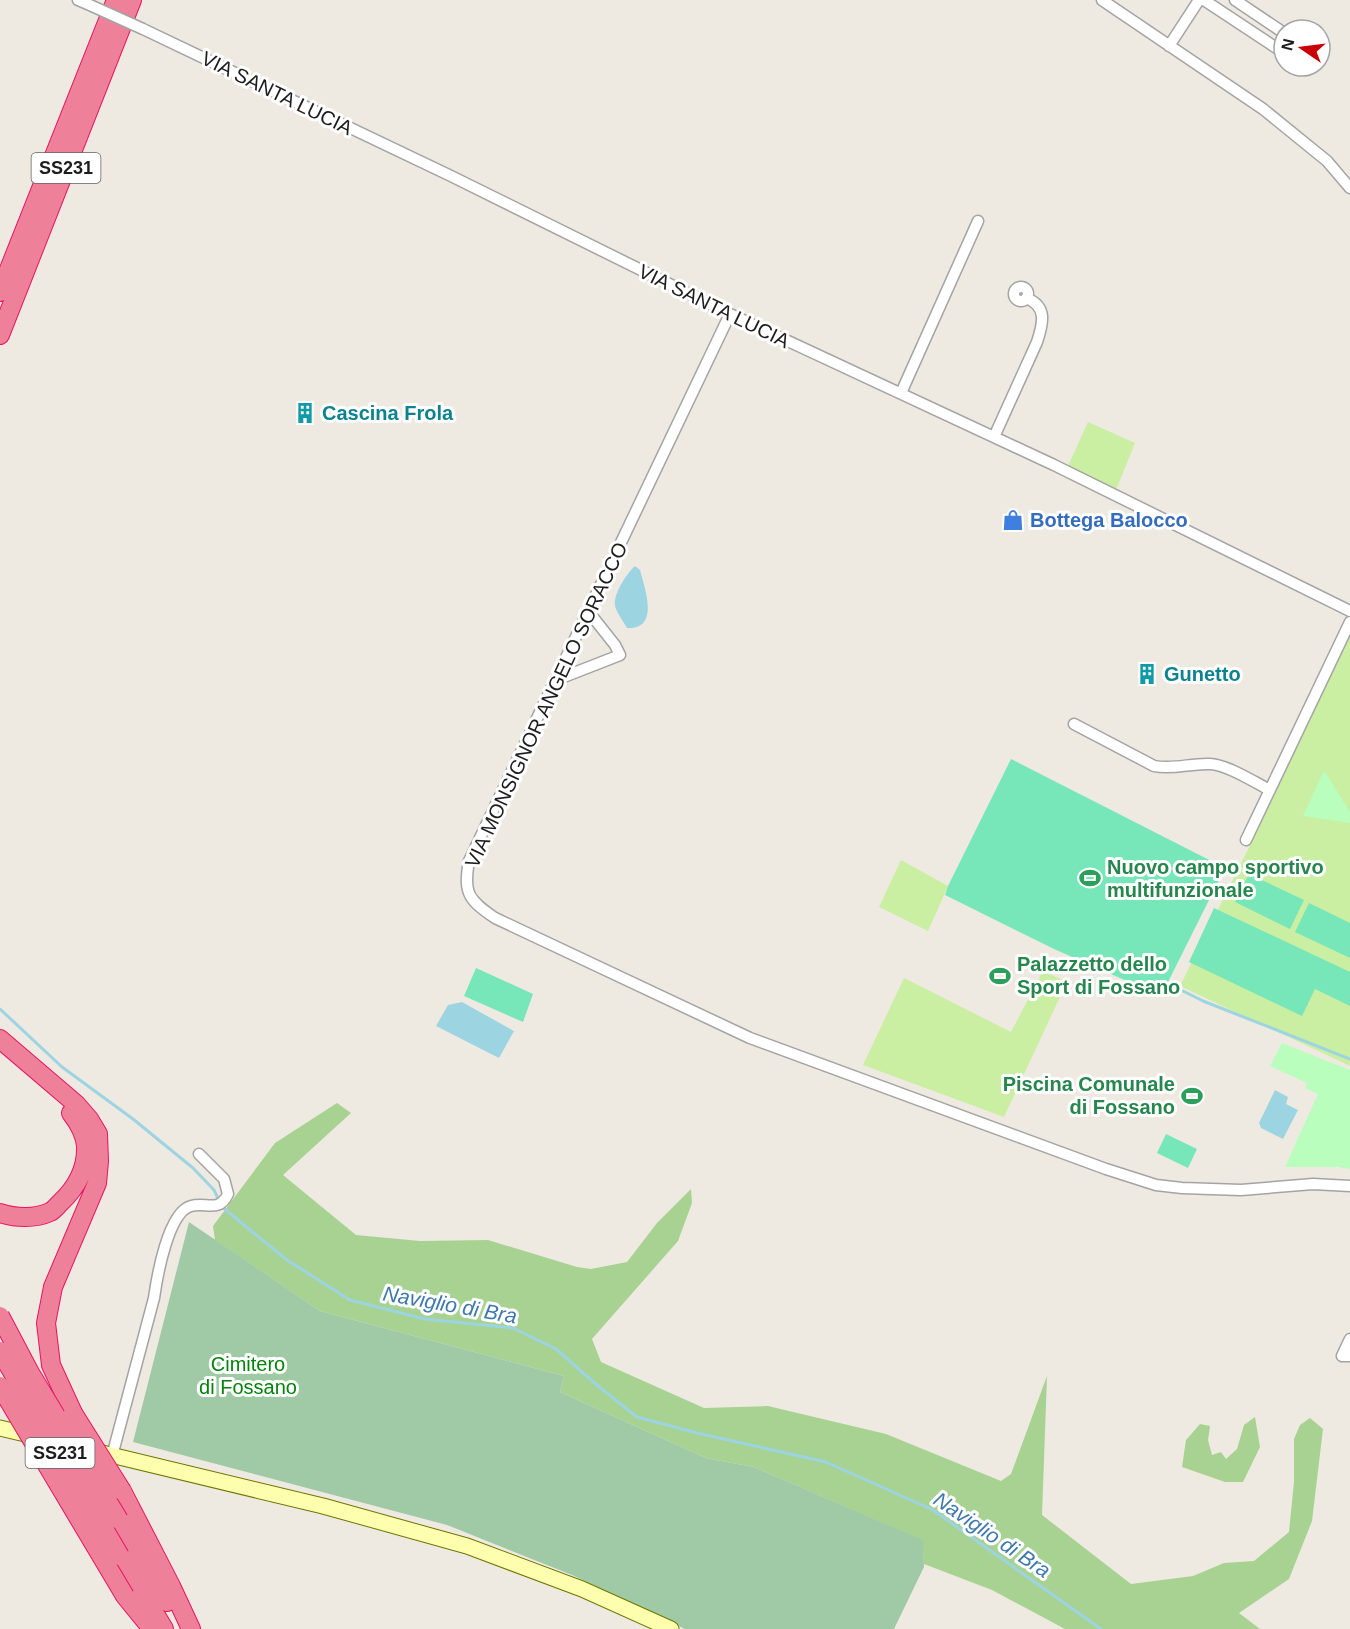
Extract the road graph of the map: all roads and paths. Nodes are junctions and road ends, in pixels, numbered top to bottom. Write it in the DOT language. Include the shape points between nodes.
graph roads {
  1 [pos="78,0"];
  2 [pos="116,0"];
  3 [pos="132,0"];
  4 [pos="1102,0"];
  5 [pos="1199,0"];
  6 [pos="1204,0"];
  7 [pos="1235,0"];
  8 [pos="1272,25"];
  9 [pos="1272,45"];
  10 [pos="1169,46"];
  11 [pos="1350,188"];
  12 [pos="978,221"];
  13 [pos="0,292"];
  14 [pos="1026,298"];
  15 [pos="730,314"];
  16 [pos="0,335"];
  17 [pos="901,393"];
  18 [pos="994,437"];
  19 [pos="588,611"];
  20 [pos="1350,611"];
  21 [pos="1350,622"];
  22 [pos="556,680"];
  23 [pos="1074,723"];
  24 [pos="1270,790"];
  25 [pos="1246,840"];
  26 [pos="0,1039"];
  27 [pos="45,1078"];
  28 [pos="199,1154"];
  29 [pos="1350,1186"];
  30 [pos="0,1213"];
  31 [pos="0,1316"];
  32 [pos="1350,1339"];
  33 [pos="0,1351"];
  34 [pos="1350,1356"];
  35 [pos="0,1386"];
  36 [pos="0,1428"];
  37 [pos="112,1456"];
  38 [pos="152,1629"];
  39 [pos="164,1629"];
  40 [pos="184,1629"];
  41 [pos="191,1629"];
  42 [pos="670,1629"];
  1 -- 15 [label="street, VIA SANTA LUCIA, bridge" via="451,176"];
  2 -- 13 [label="highway, SS231"];
  3 -- 16 [label="highway, SS231"];
  4 -- 10 [label="street"];
  5 -- 10 [label="street"];
  6 -- 9 [label="street"];
  7 -- 8 [label="street"];
  10 -- 11 [label="street" via="1263,109 1327,161"];
  12 -- 17 [label="street"];
  14 -- 18 [label="street" via="1041,310 1042,327"];
  15 -- 17 [label="street, VIA SANTA LUCIA"];
  15 -- 19 [label="street, VIA MONSIGNOR ANGELO SORACCO"];
  17 -- 18 [label="street, VIA SANTA LUCIA"];
  18 -- 20 [label="street, VIA SANTA LUCIA"];
  19 -- 22 [label="street, VIA MONSIGNOR ANGELO SORACCO"];
  19 -- 22 [label="street" via="620,655"];
  21 -- 24 [label="street"];
  22 -- 29 [label="street, VIA MONSIGNOR ANGELO SORACCO" via="469,861 467,891 478,907 495,918 750,1038 1156,1185 1211,1190 1313,1184"];
  23 -- 24 [label="street" via="1154,766 1213,764"];
  24 -- 25 [label="street"];
  26 -- 27 [label="highway"];
  27 -- 30 [label="highway" via="81,1126 86,1145 84,1170 72,1191 51,1212 35,1216"];
  27 -- 41 [label="highway, bridge" via="89,1119 98,1134 99,1161 97,1184 53,1287 46,1323 51,1365 73,1413 122,1491"];
  28 -- 37 [label="street" via="224,1179 228,1194 216,1206 190,1206 172,1226"];
  31 -- 40 [label="highway, SS231, bridge" via="30,1373"];
  32 -- 34 [label="street" via="1342,1356"];
  33 -- 39 [label="highway, SS231, bridge"];
  35 -- 38 [label="highway, bridge" via="124,1596"];
  36 -- 37 [label="main road"];
  37 -- 42 [label="main road" via="323,1506 467,1546 582,1589"];
}
